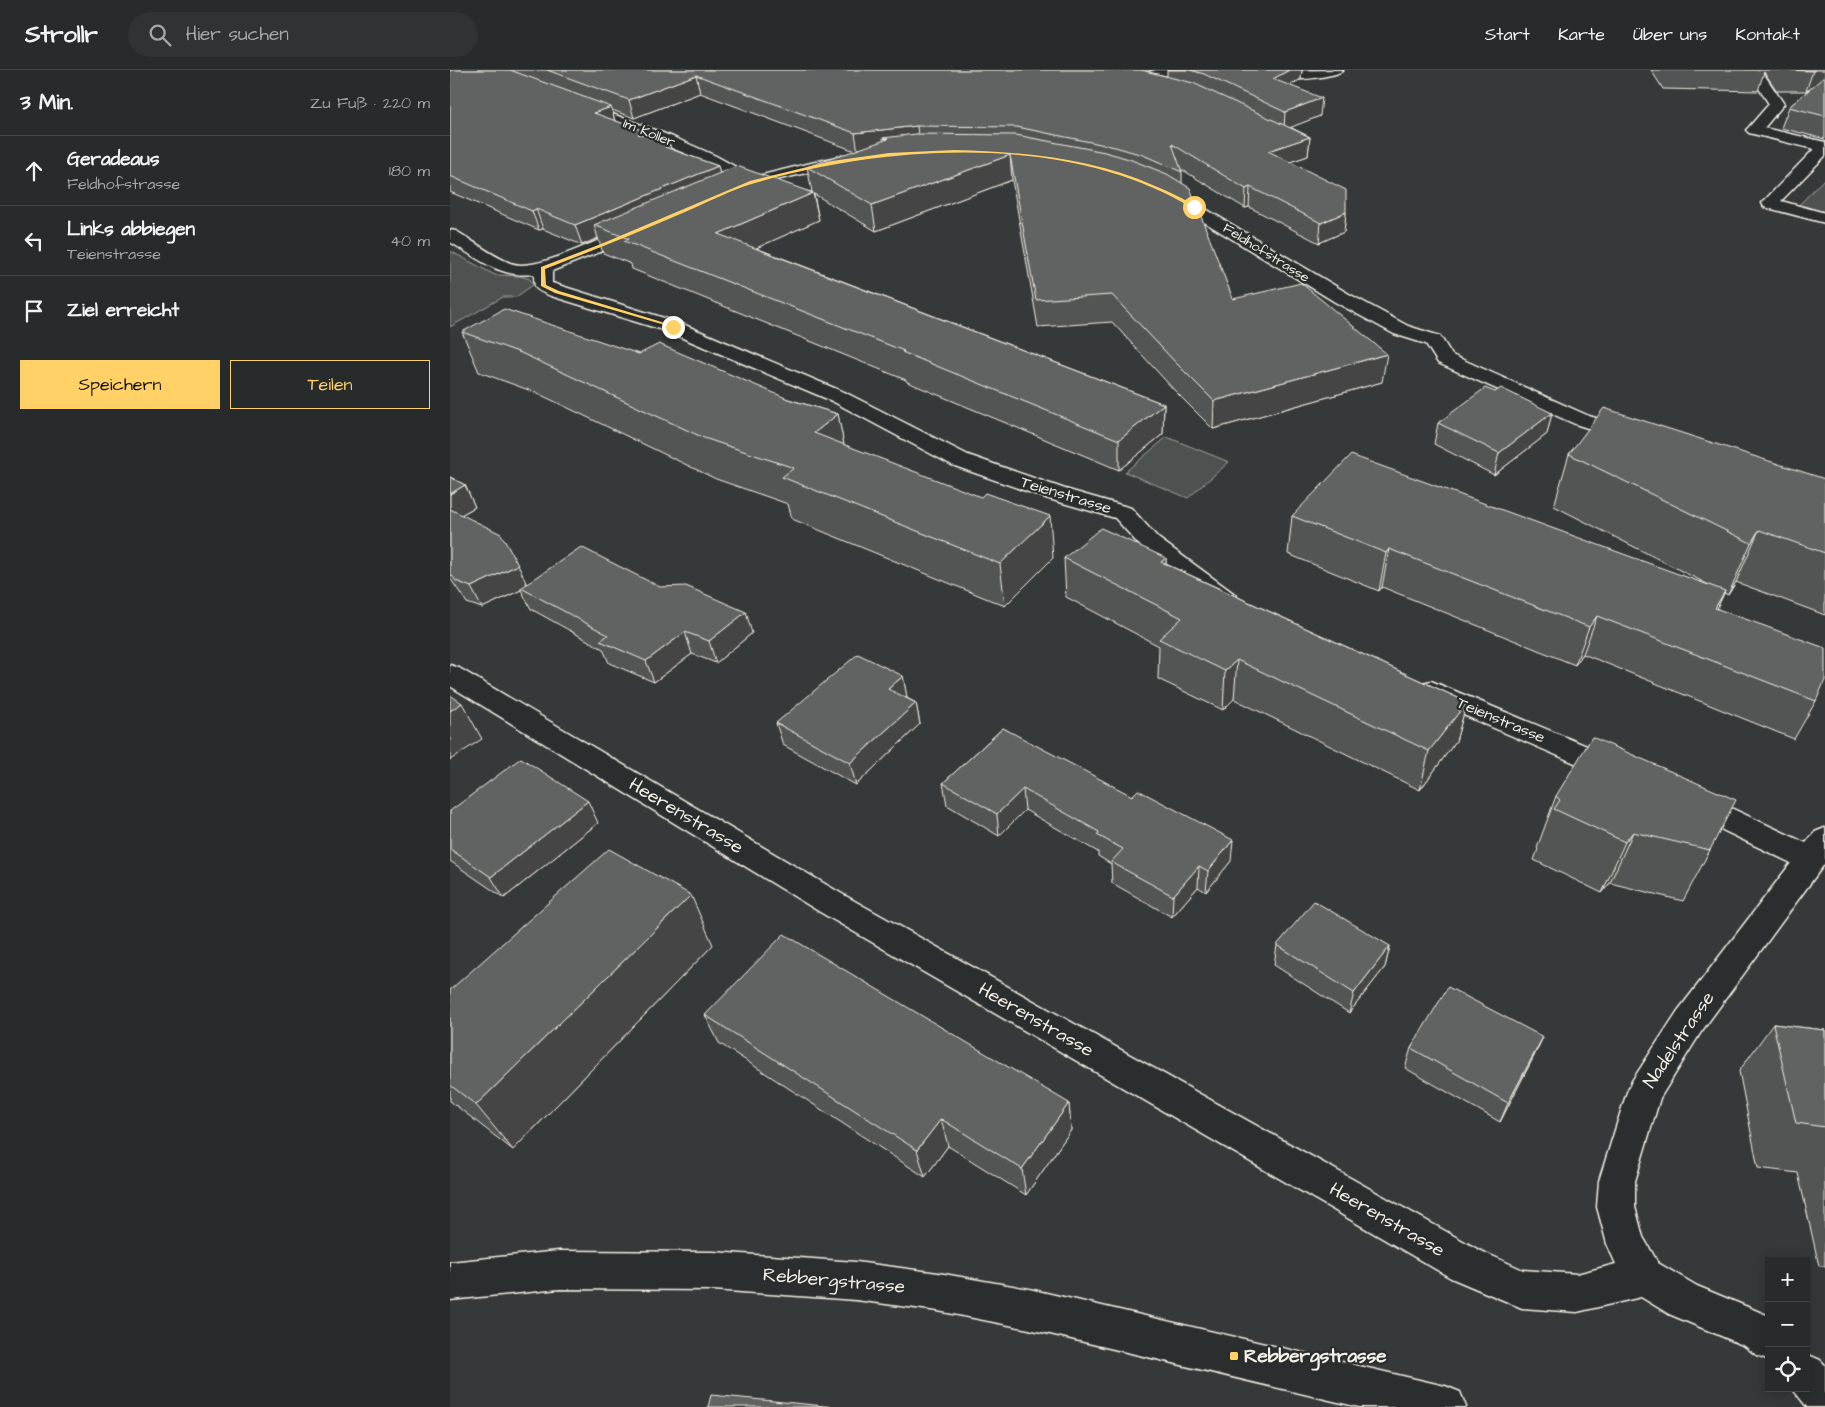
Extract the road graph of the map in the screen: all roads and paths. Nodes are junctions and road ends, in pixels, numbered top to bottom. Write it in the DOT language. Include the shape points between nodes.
graph roads {
  1 [pos="1336,70"];
  2 [pos="1754,70"];
  3 [pos="1221,74"];
  4 [pos="1120,75"];
  5 [pos="1251,75"];
  6 [pos="1137,79"];
  7 [pos="1172,89"];
  8 [pos="570,102"];
  9 [pos="1825,147"];
  10 [pos="863,158"];
  11 [pos="751,182"];
  12 [pos="1151,185"];
  13 [pos="718,195"];
  14 [pos="1825,218"];
  15 [pos="647,226"];
  16 [pos="450,235"];
  17 [pos="543,268"];
  18 [pos="1647,441"];
  19 [pos="1244,609"];
  20 [pos="450,674"];
  21 [pos="1407,679"];
  22 [pos="1635,778"];
  23 [pos="1672,794"];
  24 [pos="1818,849"];
  25 [pos="1644,1277"];
  26 [pos="450,1281"];
  27 [pos="1765,1337"];
  28 [pos="1810,1379"];
  29 [pos="1825,1400"];
  30 [pos="1445,1407"];
  1 -- 5 [label="street" via="1299,75"];
  2 -- 9 [label="street" via="1777,104 1754,130"];
  3 -- 6 [label="street" via="1157,74"];
  4 -- 6 [label="street"];
  6 -- 7 [label="street"];
  8 -- 11 [label="street, Im Koller" via="671,142 723,165"];
  9 -- 14 [label="street" via="1770,203"];
  10 -- 11 [label="street"];
  11 -- 13 [label="street"];
  12 -- 18 [label="street, Feldhofstrasse" via="1401,330 1433,340 1445,359 1582,420"];
  15 -- 17 [label="street"];
  16 -- 17 [label="street" via="506,268"];
  17 -- 19 [label="street, Teienstrasse" via="543,286 557,292 673,327 839,397 960,460 1123,513 1150,542 1228,602"];
  20 -- 25 [label="street, Heerenstrasse" via="831,903 1465,1264 1522,1289 1577,1293"];
  21 -- 22 [label="street, Teienstrasse"];
  23 -- 24 [label="street"];
  24 -- 25 [label="street, Nadelstrasse" via="1689,1022 1644,1092 1617,1181 1616,1208 1626,1244"];
  25 -- 27 [label="street" via="1684,1300"];
  26 -- 30 [label="street, Rebbergstrasse" via="559,1270 713,1271 938,1292 1029,1309"];
  28 -- 29 [label="street"];
}
